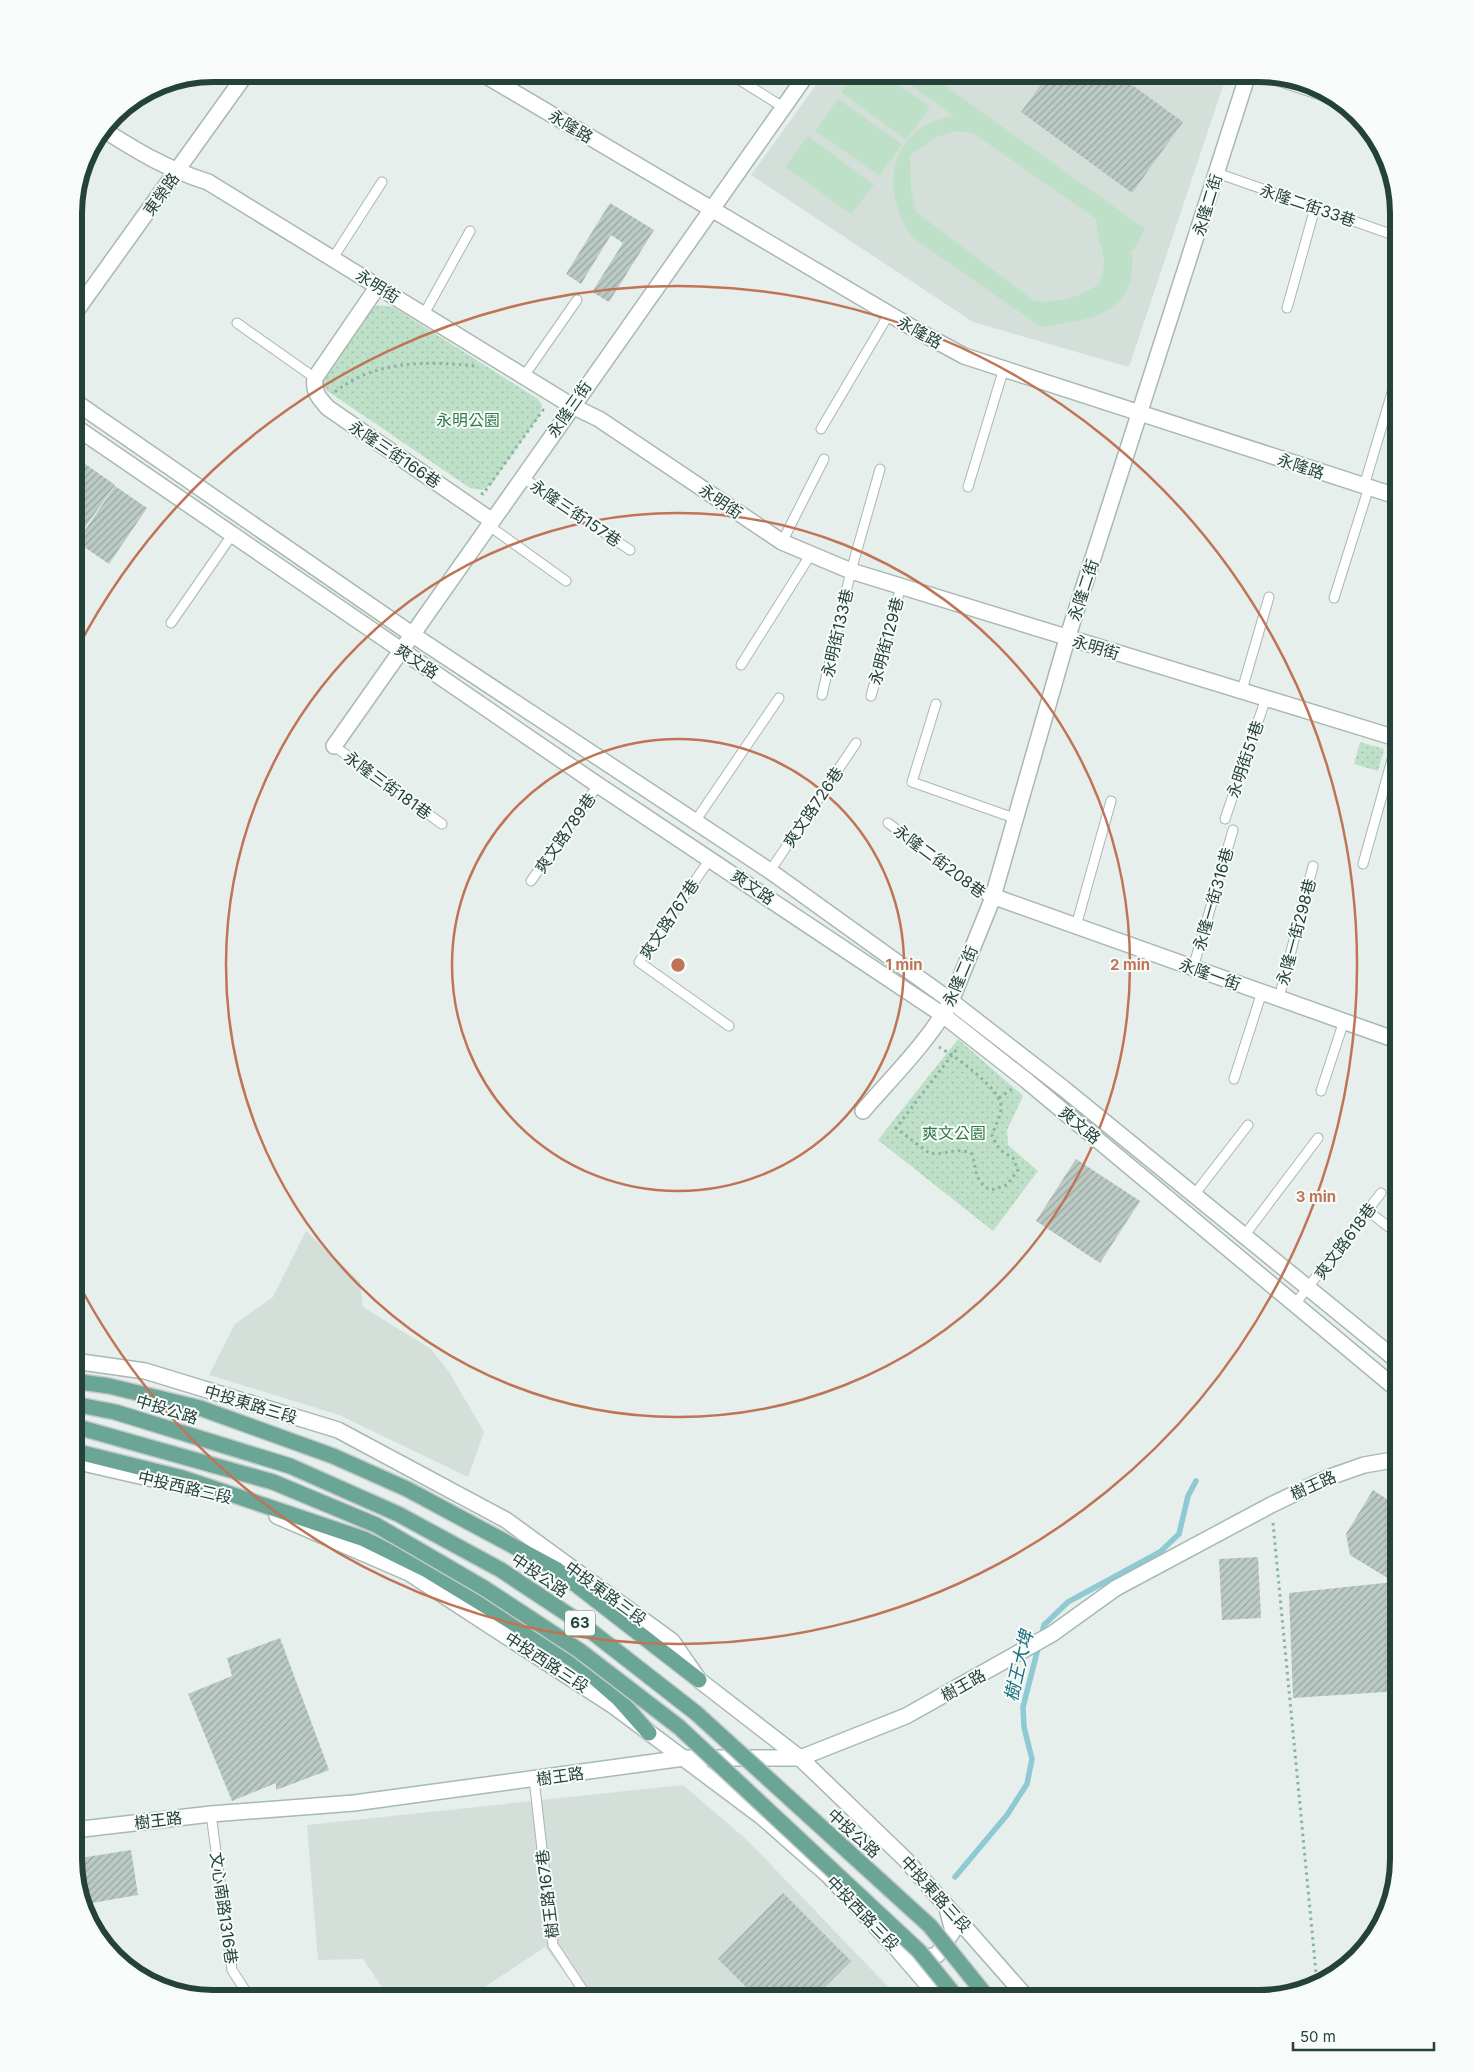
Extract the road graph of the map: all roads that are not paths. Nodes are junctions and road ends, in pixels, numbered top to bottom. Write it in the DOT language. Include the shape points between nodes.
graph roads {
  1 [pos="240,82"];
  2 [pos="497,82"];
  3 [pos="744,83"];
  4 [pos="801,83"];
  5 [pos="1245,83"];
  6 [pos="783,107"];
  7 [pos="110,134"];
  8 [pos="177,172"];
  9 [pos="1217,173"];
  10 [pos="382,182"];
  11 [pos="1315,208"];
  12 [pos="711,209"];
  13 [pos="470,231"];
  14 [pos="1390,234"];
  15 [pos="333,258"];
  16 [pos="378,286"];
  17 [pos="577,300"];
  18 [pos="83,302"];
  19 [pos="1287,308"];
  20 [pos="424,314"];
  21 [pos="889,314"];
  22 [pos="237,323"];
  23 [pos="1004,368"];
  24 [pos="524,376"];
  25 [pos="315,378"];
  26 [pos="1390,401"];
  27 [pos="572,406"];
  28 [pos="83,407"];
  29 [pos="1140,412"];
  30 [pos="821,429"];
  31 [pos="83,432"];
  32 [pos="824,459"];
  33 [pos="880,469"];
  34 [pos="522,476"];
  35 [pos="968,487"];
  36 [pos="1366,487"];
  37 [pos="1390,494"];
  38 [pos="489,522"];
  39 [pos="232,536"];
  40 [pos="782,542"];
  41 [pos="630,550"];
  42 [pos="811,554"];
  43 [pos="851,571"];
  44 [pos="566,581"];
  45 [pos="901,586"];
  46 [pos="1269,598"];
  47 [pos="1334,598"];
  48 [pos="171,623"];
  49 [pos="413,635"];
  50 [pos="1067,639"];
  51 [pos="402,651"];
  52 [pos="741,665"];
  53 [pos="1242,690"];
  54 [pos="822,695"];
  55 [pos="871,696"];
  56 [pos="779,698"];
  57 [pos="1266,698"];
  58 [pos="936,704"];
  59 [pos="1390,735"];
  60 [pos="856,744"];
  61 [pos="334,746"];
  62 [pos="1390,770"];
  63 [pos="598,785"];
  64 [pos="1111,800"];
  65 [pos="1014,818"];
  66 [pos="1225,819"];
  67 [pos="888,822"];
  68 [pos="694,823"];
  69 [pos="442,824"];
  70 [pos="1233,830"];
  71 [pos="710,859"];
  72 [pos="1363,864"];
  73 [pos="1313,866"];
  74 [pos="770,871"];
  75 [pos="531,881"];
  76 [pos="992,898"];
  77 [pos="1076,926"];
  78 [pos="1193,968"];
  79 [pos="1262,992"];
  80 [pos="1278,998"];
  81 [pos="951,1001"];
  82 [pos="943,1015"];
  83 [pos="1344,1021"];
  84 [pos="729,1026"];
  85 [pos="1390,1037"];
  86 [pos="1234,1079"];
  87 [pos="1321,1091"];
  88 [pos="863,1110"];
  89 [pos="1248,1125"];
  90 [pos="1318,1138"];
  91 [pos="1381,1193"];
  92 [pos="1194,1195"];
  93 [pos="1368,1211"];
  94 [pos="1390,1228"];
  95 [pos="1244,1236"];
  96 [pos="1308,1289"];
  97 [pos="1295,1304"];
  98 [pos="1390,1355"];
  99 [pos="82,1361"];
  100 [pos="82,1382"];
  101 [pos="1390,1383"];
  102 [pos="82,1406"];
  103 [pos="82,1428"];
  104 [pos="82,1453"];
  105 [pos="1390,1461"];
  106 [pos="82,1463"];
  107 [pos="699,1680"];
  108 [pos="649,1732"];
  109 [pos="684,1758"];
  110 [pos="800,1758"];
  111 [pos="534,1779"];
  112 [pos="211,1814"];
  113 [pos="82,1829"];
  114 [pos="947,1905"];
  115 [pos="896,1948"];
  116 [pos="244,1989"];
  117 [pos="582,1989"];
  118 [pos="933,1990"];
  119 [pos="951,1990"];
  120 [pos="981,1990"];
  121 [pos="1021,1990"];
  1 -- 8 [label="street, 東榮路"];
  2 -- 12 [label="street, 永隆路"];
  3 -- 6 [label="lane"];
  4 -- 6 [label="street, 永隆三街"];
  5 -- 9 [label="street, 永隆二街"];
  6 -- 12 [label="street, 永隆三街"];
  7 -- 8 [label="street, 永明街"];
  8 -- 15 [label="street, 永明街" via="208,182"];
  8 -- 18 [label="street, 東榮路"];
  9 -- 11 [label="lane, 永隆二街33巷"];
  9 -- 29 [label="street, 永隆二街"];
  10 -- 15 [label="lane"];
  11 -- 14 [label="lane, 永隆二街33巷"];
  11 -- 19 [label="lane"];
  12 -- 21 [label="street, 永隆路"];
  12 -- 27 [label="street, 永隆三街"];
  13 -- 20 [label="lane"];
  15 -- 16 [label="street, 永明街"];
  16 -- 20 [label="street, 永明街"];
  16 -- 25 [label="street"];
  17 -- 24 [label="lane"];
  20 -- 24 [label="street, 永明街"];
  21 -- 23 [label="street, 永隆路" via="964,356"];
  21 -- 30 [label="lane"];
  22 -- 25 [label="lane"];
  23 -- 29 [label="street, 永隆路"];
  23 -- 35 [label="lane"];
  24 -- 27 [label="street, 永明街"];
  25 -- 38 [label="street, 永隆三街166巷" via="317,396 328,408"];
  26 -- 36 [label="lane"];
  27 -- 34 [label="street, 永隆三街"];
  27 -- 40 [label="street, 永明街" via="600,419"];
  28 -- 49 [label="street, 爽文路"];
  29 -- 36 [label="street, 永隆路"];
  29 -- 50 [label="street, 永隆二街"];
  31 -- 39 [label="street, 爽文路"];
  32 -- 40 [label="lane"];
  33 -- 43 [label="lane, 永明街133巷"];
  34 -- 38 [label="street, 永隆三街"];
  34 -- 41 [label="lane, 永隆三街157巷"];
  36 -- 37 [label="street, 永隆路"];
  36 -- 47 [label="lane"];
  38 -- 44 [label="lane"];
  38 -- 49 [label="street, 永隆三街"];
  39 -- 48 [label="lane"];
  39 -- 51 [label="street, 爽文路"];
  40 -- 42 [label="street, 永明街"];
  42 -- 43 [label="street, 永明街"];
  42 -- 52 [label="lane"];
  43 -- 45 [label="street, 永明街"];
  43 -- 54 [label="lane, 永明街133巷"];
  45 -- 50 [label="street, 永明街"];
  45 -- 55 [label="lane, 永明街129巷"];
  46 -- 53 [label="lane"];
  49 -- 51 [label="street, 永隆三街"];
  49 -- 68 [label="street, 爽文路"];
  50 -- 53 [label="street, 永明街"];
  50 -- 65 [label="street, 永隆二街"];
  51 -- 61 [label="street, 永隆三街"];
  51 -- 63 [label="street, 爽文路"];
  53 -- 57 [label="street, 永明街"];
  56 -- 68 [label="lane"];
  57 -- 59 [label="street, 永明街"];
  57 -- 66 [label="lane, 永明街51巷"];
  58 -- 65 [label="lane" via="912,782"];
  60 -- 74 [label="lane, 爽文路726巷"];
  61 -- 69 [label="lane, 永隆三街181巷"];
  62 -- 72 [label="lane"];
  63 -- 71 [label="street, 爽文路"];
  63 -- 75 [label="lane, 爽文路789巷"];
  64 -- 77 [label="lane"];
  65 -- 76 [label="street, 永隆二街"];
  67 -- 76 [label="lane, 永隆二街208巷"];
  68 -- 74 [label="street, 爽文路"];
  70 -- 78 [label="lane, 永隆一街316巷"];
  71 -- 82 [label="street, 爽文路"];
  71 -- 84 [label="lane, 爽文路767巷" via="639,962"];
  73 -- 80 [label="lane, 永隆一街298巷"];
  74 -- 81 [label="street, 爽文路"];
  76 -- 77 [label="street, 永隆一街"];
  76 -- 81 [label="street, 永隆二街"];
  77 -- 78 [label="street, 永隆一街"];
  78 -- 79 [label="street, 永隆一街"];
  79 -- 80 [label="street, 永隆一街"];
  79 -- 86 [label="lane"];
  80 -- 83 [label="street, 永隆一街"];
  81 -- 82 [label="street, 永隆二街"];
  81 -- 92 [label="street, 爽文路"];
  82 -- 88 [label="street, 永隆二街"];
  82 -- 97 [label="street, 爽文路"];
  83 -- 85 [label="street, 永隆一街"];
  83 -- 87 [label="lane"];
  89 -- 92 [label="lane"];
  90 -- 95 [label="lane"];
  91 -- 93 [label="lane, 爽文路618巷"];
  92 -- 95 [label="street, 爽文路"];
  93 -- 94 [label="lane"];
  93 -- 96 [label="lane, 爽文路618巷"];
  95 -- 96 [label="street, 爽文路"];
  96 -- 97 [label="lane, 爽文路618巷"];
  96 -- 98 [label="street, 爽文路"];
  97 -- 101 [label="street, 爽文路"];
  99 -- 107 [label="street, 中投東路三段" via="145,1371 338,1430 506,1520 672,1641"];
  100 -- 107 [label="main road" via="200,1408 333,1456 407,1489 556,1569"];
  102 -- 120 [label="main road, 中投公路 / 63, bridge" via="115,1412 290,1466 398,1514 501,1570 578,1621 696,1713 930,1926"];
  103 -- 119 [label="main road, 63, bridge" via="273,1482 376,1525 484,1588 580,1651 679,1727 919,1951"];
  104 -- 108 [label="main road" via="183,1478 364,1539 427,1570 574,1660 618,1698"];
  105 -- 110 [label="street, 樹王路" via="1364,1465 1327,1478 1271,1505 1116,1588 1052,1634 906,1716"];
  106 -- 108 [label="street, 中投西路三段" via="232,1497 410,1573 615,1706"];
  107 -- 110 [label="street, 中投東路三段"];
  108 -- 109 [label="street, 中投西路三段"];
  109 -- 110 [label="street, 樹王路"];
  109 -- 111 [label="street, 樹王路"];
  109 -- 115 [label="street, 中投西路三段" via="769,1823 828,1875"];
  110 -- 114 [label="street, 中投東路三段"];
  111 -- 112 [label="street, 樹王路" via="354,1803"];
  111 -- 117 [label="lane, 樹王路167巷" via="553,1945"];
  112 -- 113 [label="street, 樹王路"];
  112 -- 116 [label="lane, 文心南路1316巷" via="232,1970"];
  114 -- 115 [label="street" via="953,1931 937,1955 916,1958"];
  114 -- 121 [label="street, 中投東路三段"];
  115 -- 118 [label="street, 中投西路三段"];
}
